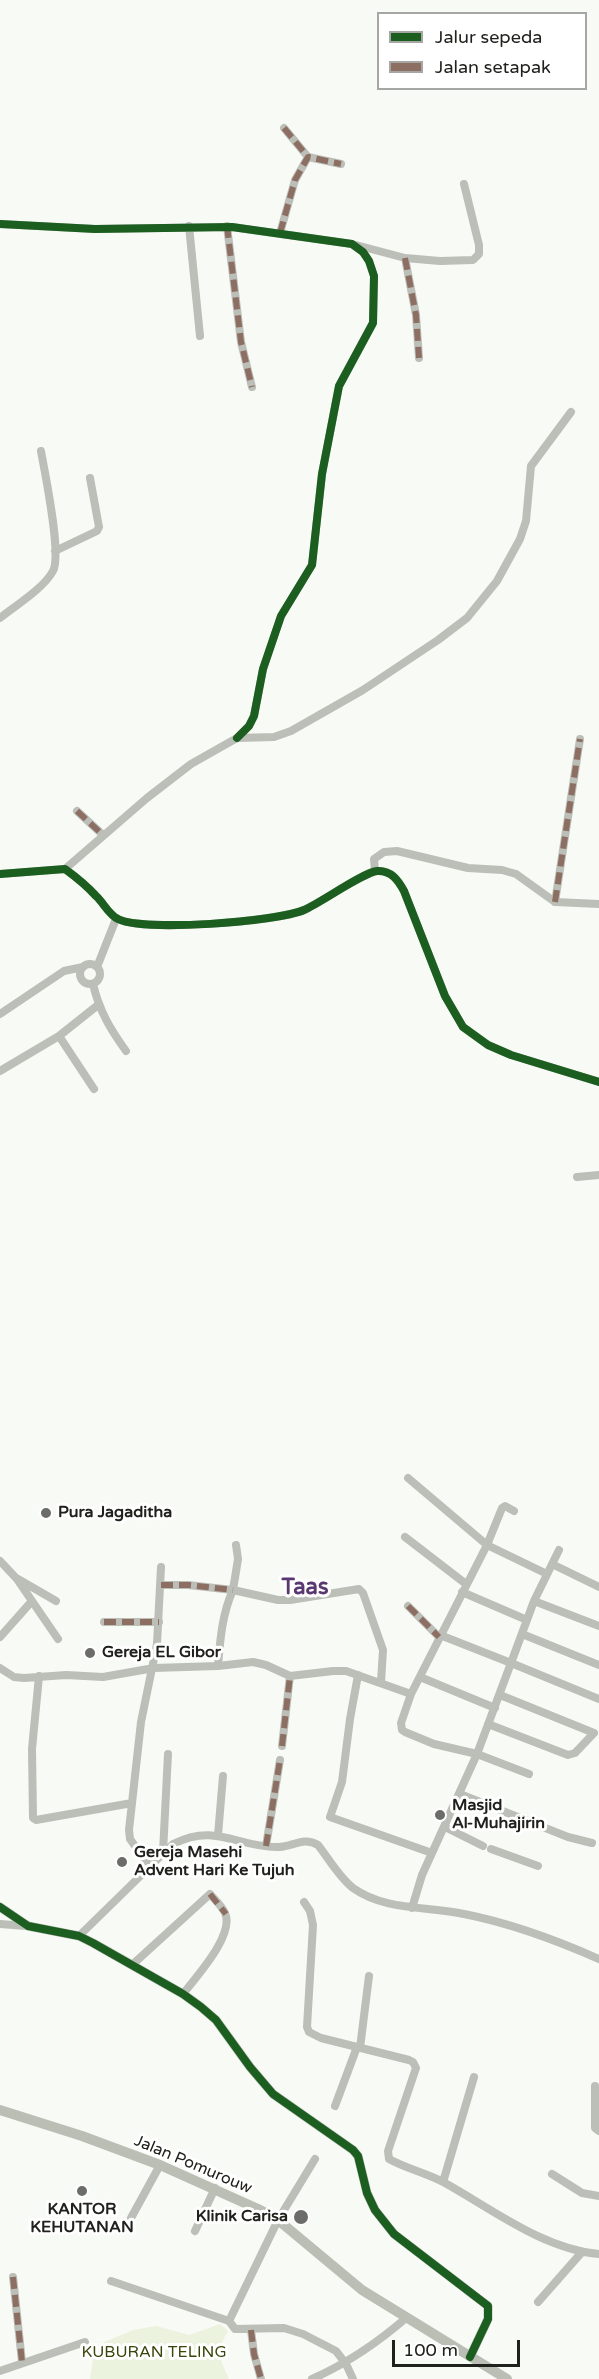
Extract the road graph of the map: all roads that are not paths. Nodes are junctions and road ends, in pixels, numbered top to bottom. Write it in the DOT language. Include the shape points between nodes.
graph roads {
  1 [pos="284,128"];
  2 [pos="308,157"];
  3 [pos="341,164"];
  4 [pos="464,184"];
  5 [pos="0,224"];
  6 [pos="189,226"];
  7 [pos="227,226"];
  8 [pos="280,233"];
  9 [pos="352,244"];
  10 [pos="405,258"];
  11 [pos="200,336"];
  12 [pos="419,358"];
  13 [pos="252,387"];
  14 [pos="571,412"];
  15 [pos="41,451"];
  16 [pos="90,478"];
  17 [pos="55,551"];
  18 [pos="0,618"];
  19 [pos="237,738"];
  20 [pos="580,739"];
  21 [pos="77,811"];
  22 [pos="103,835"];
  23 [pos="65,869"];
  24 [pos="375,871"];
  25 [pos="0,874"];
  26 [pos="555,902"];
  27 [pos="599,904"];
  28 [pos="116,919"];
  29 [pos="83,967"];
  30 [pos="97,967"];
  31 [pos="93,984"];
  32 [pos="98,1005"];
  33 [pos="0,1014"];
  34 [pos="59,1036"];
  35 [pos="126,1051"];
  36 [pos="0,1071"];
  37 [pos="599,1082"];
  38 [pos="94,1089"];
  39 [pos="599,1175"];
  40 [pos="577,1177"];
  41 [pos="408,1478"];
  42 [pos="514,1511"];
  43 [pos="405,1537"];
  44 [pos="236,1545"];
  45 [pos="487,1545"];
  46 [pos="559,1550"];
  47 [pos="0,1561"];
  48 [pos="552,1564"];
  49 [pos="161,1567"];
  50 [pos="548,1574"];
  51 [pos="17,1579"];
  52 [pos="161,1585"];
  53 [pos="599,1587"];
  54 [pos="464,1588"];
  55 [pos="233,1590"];
  56 [pos="32,1601"];
  57 [pos="56,1601"];
  58 [pos="534,1601"];
  59 [pos="408,1606"];
  60 [pos="527,1620"];
  61 [pos="104,1622"];
  62 [pos="159,1622"];
  63 [pos="599,1626"];
  64 [pos="522,1634"];
  65 [pos="440,1636"];
  66 [pos="0,1637"];
  67 [pos="58,1639"];
  68 [pos="511,1663"];
  69 [pos="599,1665"];
  70 [pos="218,1666"];
  71 [pos="0,1668"];
  72 [pos="154,1668"];
  73 [pos="358,1675"];
  74 [pos="39,1676"];
  75 [pos="290,1676"];
  76 [pos="420,1677"];
  77 [pos="381,1682"];
  78 [pos="411,1694"];
  79 [pos="500,1695"];
  80 [pos="599,1699"];
  81 [pos="495,1708"];
  82 [pos="488,1724"];
  83 [pos="596,1730"];
  84 [pos="282,1746"];
  85 [pos="168,1754"];
  86 [pos="477,1754"];
  87 [pos="280,1760"];
  88 [pos="529,1774"];
  89 [pos="224,1776"];
  90 [pos="460,1794"];
  91 [pos="132,1803"];
  92 [pos="443,1831"];
  93 [pos="218,1835"];
  94 [pos="592,1844"];
  95 [pos="266,1846"];
  96 [pos="483,1846"];
  97 [pos="491,1849"];
  98 [pos="163,1852"];
  99 [pos="432,1854"];
  100 [pos="538,1866"];
  101 [pos="150,1867"];
  102 [pos="304,1902"];
  103 [pos="0,1907"];
  104 [pos="412,1908"];
  105 [pos="0,1924"];
  106 [pos="28,1926"];
  107 [pos="79,1936"];
  108 [pos="599,1959"];
  109 [pos="132,1965"];
  110 [pos="369,1976"];
  111 [pos="183,1994"];
  112 [pos="358,2047"];
  113 [pos="474,2077"];
  114 [pos="595,2086"];
  115 [pos="335,2106"];
  116 [pos="0,2110"];
  117 [pos="599,2131"];
  118 [pos="315,2159"];
  119 [pos="160,2165"];
  120 [pos="552,2174"];
  121 [pos="443,2182"];
  122 [pos="214,2188"];
  123 [pos="599,2196"];
  124 [pos="132,2218"];
  125 [pos="278,2220"];
  126 [pos="195,2231"];
  127 [pos="582,2252"];
  128 [pos="599,2254"];
  129 [pos="13,2277"];
  130 [pos="111,2281"];
  131 [pos="538,2302"];
  132 [pos="405,2318"];
  133 [pos="229,2321"];
  134 [pos="251,2330"];
  135 [pos="85,2342"];
  136 [pos="470,2357"];
  137 [pos="22,2362"];
  138 [pos="346,2364"];
  139 [pos="0,2371"];
  140 [pos="261,2379"];
  141 [pos="312,2379"];
  142 [pos="353,2379"];
  143 [pos="507,2379"];
  1 -- 2 [label="street"];
  2 -- 3 [label="street"];
  2 -- 8 [label="street" via="295,180"];
  4 -- 10 [label="street" via="478,239 477,257 463,262"];
  5 -- 6 [label="street" via="95,229"];
  6 -- 7 [label="street"];
  6 -- 11 [label="street"];
  7 -- 8 [label="street"];
  7 -- 13 [label="street" via="241,342"];
  8 -- 9 [label="street"];
  9 -- 10 [label="street"];
  9 -- 19 [label="street" via="363,252 374,276 373,323 339,386 326,444 312,565 281,616 269,645 252,720"];
  10 -- 12 [label="street"];
  14 -- 19 [label="street" via="531,466 526,521 520,539 497,581 467,618 363,690 291,730 274,737"];
  15 -- 17 [label="street"];
  16 -- 17 [label="street" via="99,527"];
  17 -- 18 [label="street" via="50,576"];
  19 -- 22 [label="street" via="191,764"];
  20 -- 26 [label="street"];
  21 -- 22 [label="street"];
  22 -- 23 [label="street"];
  23 -- 25 [label="street"];
  23 -- 28 [label="street" via="97,896"];
  24 -- 26 [label="street" via="374,859 384,852 397,851 468,868 516,874"];
  24 -- 28 [label="street" via="292,915 156,925"];
  24 -- 37 [label="street" via="393,876 404,891 446,996 463,1027 511,1055"];
  26 -- 27 [label="street"];
  28 -- 30 [label="street"];
  29 -- 30 [label="street"];
  29 -- 31 [label="street" via="83,981"];
  29 -- 33 [label="street" via="64,971"];
  30 -- 31 [label="street" via="100,977"];
  31 -- 32 [label="street"];
  32 -- 34 [label="street"];
  32 -- 35 [label="street"];
  34 -- 36 [label="street"];
  34 -- 38 [label="street"];
  39 -- 40 [label="street"];
  41 -- 45 [label="street"];
  42 -- 45 [label="street" via="502,1508"];
  43 -- 54 [label="street"];
  44 -- 55 [label="street"];
  45 -- 50 [label="street"];
  45 -- 54 [label="street"];
  46 -- 48 [label="street"];
  47 -- 51 [label="street"];
  48 -- 50 [label="street"];
  48 -- 53 [label="street"];
  49 -- 52 [label="street"];
  50 -- 58 [label="street"];
  51 -- 56 [label="street"];
  51 -- 57 [label="street"];
  52 -- 55 [label="street"];
  52 -- 62 [label="street"];
  54 -- 60 [label="street"];
  54 -- 65 [label="street"];
  55 -- 70 [label="street" via="222,1628"];
  55 -- 77 [label="street" via="290,1600 359,1589 382,1644"];
  56 -- 66 [label="street"];
  56 -- 67 [label="street"];
  58 -- 60 [label="street"];
  58 -- 63 [label="street"];
  59 -- 65 [label="street"];
  60 -- 64 [label="street"];
  61 -- 62 [label="street"];
  62 -- 72 [label="street"];
  64 -- 68 [label="street"];
  64 -- 69 [label="street"];
  65 -- 68 [label="street"];
  65 -- 76 [label="street"];
  68 -- 79 [label="street"];
  68 -- 80 [label="street"];
  70 -- 72 [label="street"];
  70 -- 75 [label="street" via="259,1663"];
  71 -- 74 [label="street" via="14,1677"];
  72 -- 74 [label="street" via="103,1677"];
  72 -- 91 [label="street" via="141,1722"];
  73 -- 75 [label="street" via="333,1671"];
  73 -- 77 [label="street"];
  73 -- 99 [label="street" via="344,1773 330,1817"];
  74 -- 91 [label="street" via="32,1749 34,1819"];
  75 -- 84 [label="street"];
  76 -- 78 [label="street"];
  76 -- 81 [label="street"];
  77 -- 78 [label="street"];
  78 -- 86 [label="street" via="400,1723 402,1730 434,1744"];
  79 -- 81 [label="street"];
  79 -- 83 [label="street"];
  81 -- 82 [label="street"];
  82 -- 83 [label="street" via="568,1755 575,1753"];
  82 -- 86 [label="street"];
  85 -- 98 [label="street"];
  86 -- 88 [label="street"];
  86 -- 90 [label="street"];
  87 -- 95 [label="street"];
  89 -- 93 [label="street"];
  90 -- 92 [label="street"];
  90 -- 94 [label="street"];
  91 -- 101 [label="street" via="130,1839"];
  92 -- 96 [label="street"];
  92 -- 99 [label="street"];
  93 -- 95 [label="street"];
  93 -- 98 [label="street" via="182,1839"];
  95 -- 104 [label="street" via="312,1842 354,1888"];
  97 -- 100 [label="street"];
  98 -- 101 [label="street"];
  99 -- 104 [label="street"];
  101 -- 107 [label="street"];
  102 -- 112 [label="street" via="313,1925 307,2027 312,2035"];
  103 -- 106 [label="street"];
  104 -- 108 [label="street" via="483,1918"];
  105 -- 106 [label="street"];
  106 -- 107 [label="street"];
  107 -- 109 [label="street"];
  109 -- 111 [label="street"];
  109 -- 111 [label="street" via="210,1894 226,1914 227,1925 214,1953"];
  110 -- 112 [label="street"];
  111 -- 136 [label="street" via="216,2020 273,2094 353,2150 375,2210 394,2234 488,2306 488,2319"];
  112 -- 115 [label="street"];
  112 -- 121 [label="street" via="414,2062 416,2074 388,2156"];
  113 -- 121 [label="street"];
  114 -- 117 [label="street" via="595,2130"];
  116 -- 119 [label="main road, Jalan Pomurouw"];
  118 -- 125 [label="street"];
  119 -- 122 [label="main road, Jalan Pomurouw"];
  119 -- 124 [label="street"];
  120 -- 123 [label="street" via="578,2191"];
  121 -- 127 [label="street" via="529,2230"];
  122 -- 125 [label="main road, Jalan Pomurouw"];
  122 -- 126 [label="street"];
  125 -- 132 [label="main road, Jalan Pomurouw" via="362,2290"];
  125 -- 133 [label="street"];
  127 -- 128 [label="street"];
  127 -- 131 [label="street"];
  129 -- 137 [label="street"];
  130 -- 133 [label="street"];
  132 -- 136 [label="main road, Jalan Pomurouw"];
  132 -- 138 [label="street"];
  133 -- 134 [label="street" via="235,2329"];
  134 -- 138 [label="street" via="284,2328 303,2334 336,2351"];
  134 -- 140 [label="street"];
  135 -- 137 [label="street"];
  136 -- 143 [label="main road, Jalan Pomurouw"];
  137 -- 139 [label="street"];
  138 -- 141 [label="street"];
  138 -- 142 [label="street"];
}
